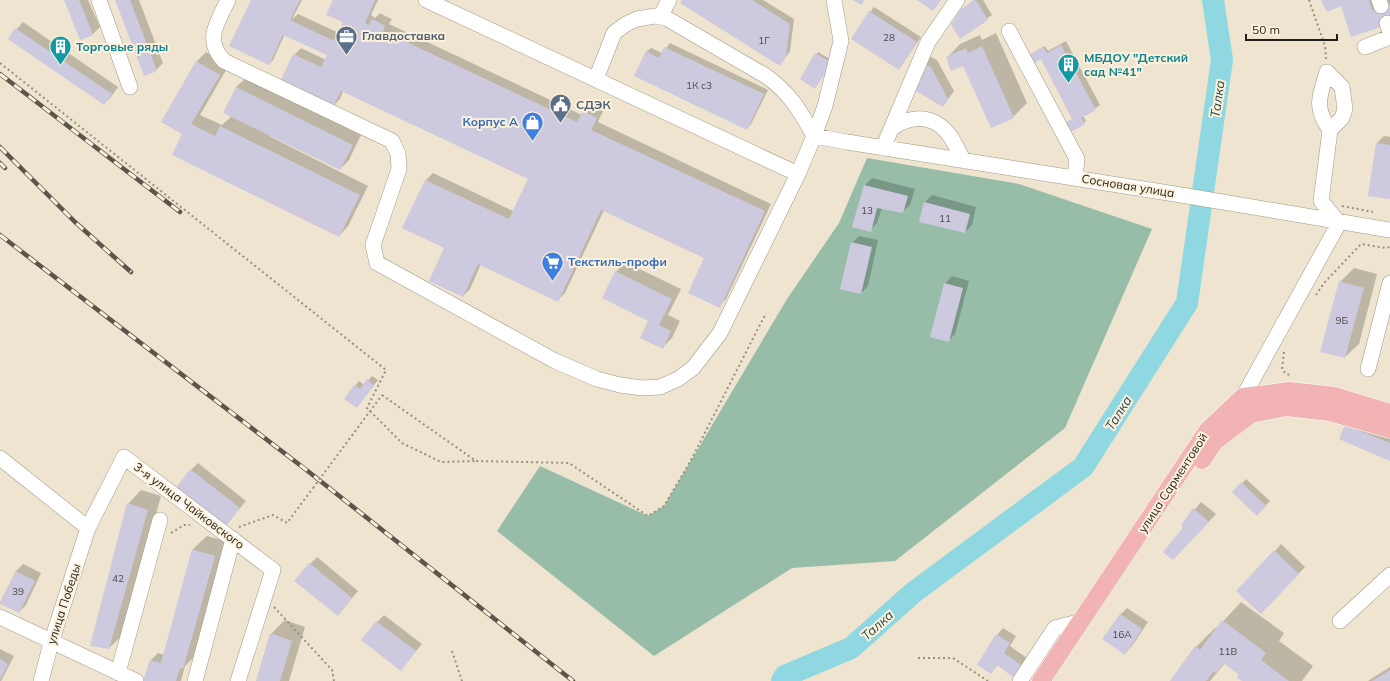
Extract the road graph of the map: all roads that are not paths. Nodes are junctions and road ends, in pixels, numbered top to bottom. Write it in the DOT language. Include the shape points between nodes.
graph roads {
  1 [pos="99,0"];
  2 [pos="228,0"];
  3 [pos="426,0"];
  4 [pos="669,0"];
  5 [pos="834,0"];
  6 [pos="957,0"];
  7 [pos="660,17"];
  8 [pos="1009,31"];
  9 [pos="1389,31"];
  10 [pos="1365,47"];
  11 [pos="596,79"];
  12 [pos="130,87"];
  13 [pos="892,128"];
  14 [pos="1330,130"];
  15 [pos="814,136"];
  16 [pos="883,148"];
  17 [pos="964,161"];
  18 [pos="798,174"];
  19 [pos="1075,178"];
  20 [pos="1339,223"];
  21 [pos="1390,230"];
  22 [pos="1390,283"];
  23 [pos="1368,369"];
  24 [pos="1243,397"];
  25 [pos="1390,413"];
  26 [pos="1390,429"];
  27 [pos="0,458"];
  28 [pos="160,520"];
  29 [pos="88,528"];
  30 [pos="229,536"];
  31 [pos="1390,575"];
  32 [pos="0,617"];
  33 [pos="1082,621"];
  34 [pos="1340,621"];
  35 [pos="51,643"];
  36 [pos="118,673"];
  37 [pos="41,681"];
  38 [pos="136,681"];
  39 [pos="195,681"];
  40 [pos="238,681"];
  41 [pos="1020,681"];
  42 [pos="1041,681"];
  43 [pos="1055,681"];
  1 -- 12 [label="street"];
  2 -- 18 [label="street" via="214,30 214,46 224,62 392,141 398,154 399,169 374,245 378,263 555,361 598,379 642,388 660,387 678,379 693,368 720,333"];
  3 -- 11 [label="street"];
  4 -- 7 [label="street"];
  5 -- 15 [label="street" via="842,41 825,106"];
  6 -- 13 [label="street" via="928,42"];
  7 -- 11 [label="street" via="637,19 619,28 614,33"];
  7 -- 15 [label="street" via="699,37 781,87 792,99"];
  8 -- 19 [label="street" via="1077,159"];
  9 -- 10 [label="street"];
  11 -- 18 [label="street"];
  13 -- 16 [label="street"];
  13 -- 17 [label="street" via="904,120 919,117 938,124 950,135"];
  14 -- 14 [label="street" via="1342,118 1345,109 1342,87 1327,72 1318,98 1322,119"];
  14 -- 20 [label="street" via="1321,201"];
  15 -- 16 [label="street, Сосновая улица"];
  15 -- 18 [label="street"];
  16 -- 17 [label="street, Сосновая улица"];
  17 -- 19 [label="street, Сосновая улица"];
  19 -- 20 [label="street, Сосновая улица"];
  20 -- 21 [label="street, Сосновая улица"];
  20 -- 24 [label="street"];
  22 -- 23 [label="street"];
  24 -- 25 [label="main road" via="1289,391 1313,393 1335,396"];
  24 -- 33 [label="main road, улица Сарментовой" via="1208,430"];
  26 -- 43 [label="main road, улица Сарментовой" via="1330,412 1286,408 1251,414 1214,441"];
  27 -- 29 [label="street"];
  28 -- 36 [label="street"];
  29 -- 30 [label="street, 3-я улица Чайковского" via="124,457"];
  29 -- 35 [label="street, улица Победы"];
  30 -- 39 [label="street"];
  30 -- 40 [label="street, 3-я улица Чайковского" via="273,570"];
  31 -- 34 [label="street"];
  32 -- 35 [label="street"];
  33 -- 41 [label="street" via="1055,628"];
  33 -- 42 [label="main road, улица Сарментовой"];
  35 -- 36 [label="street"];
  35 -- 37 [label="street, улица Победы"];
  36 -- 38 [label="street"];
}
